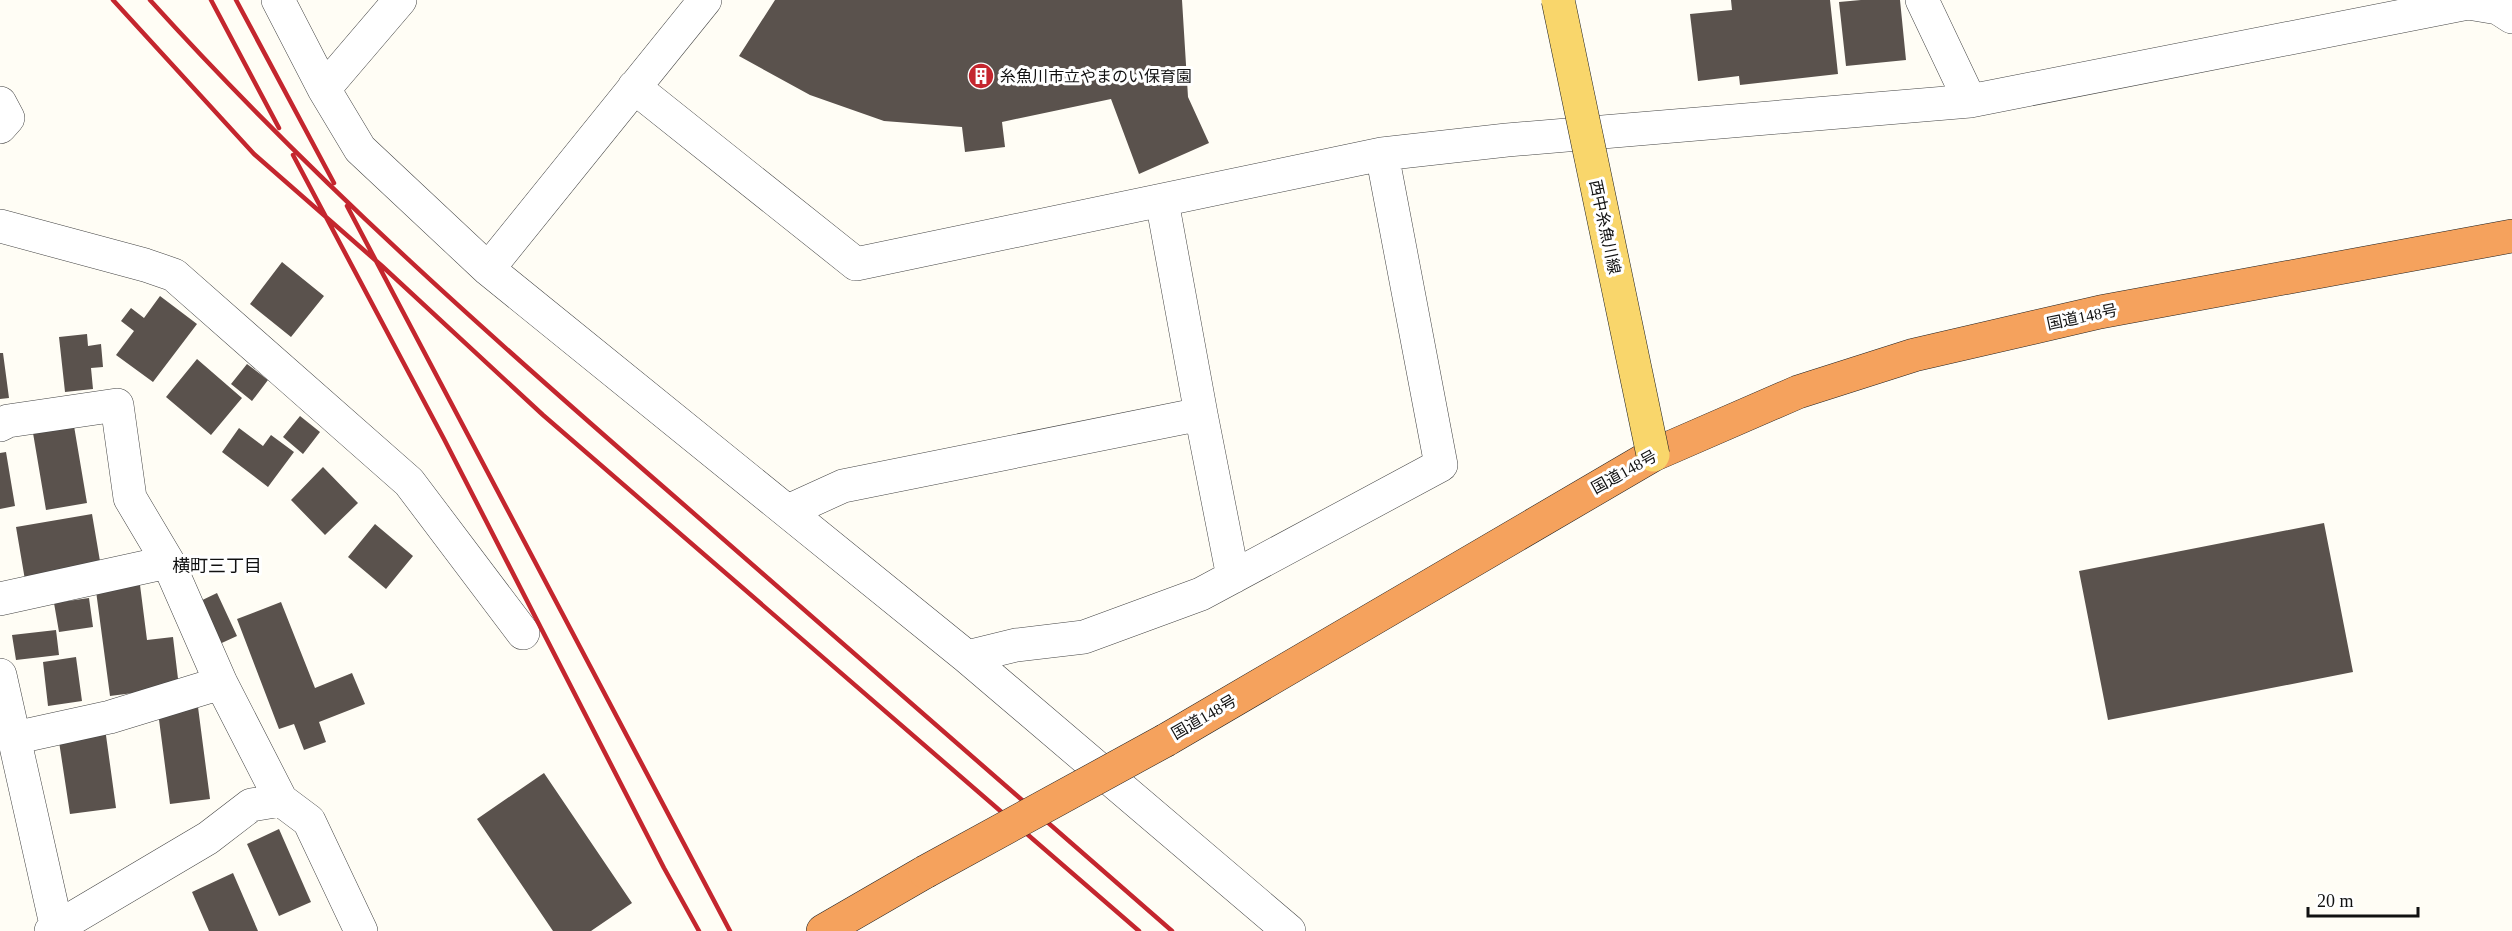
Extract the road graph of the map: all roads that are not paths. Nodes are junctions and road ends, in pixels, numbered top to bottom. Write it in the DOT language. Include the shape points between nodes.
graph roads {
  1 [pos="278,0"];
  2 [pos="400,0"];
  3 [pos="705,0"];
  4 [pos="1558,0"];
  5 [pos="1922,0"];
  6 [pos="2512,17"];
  7 [pos="634,87"];
  8 [pos="324,89"];
  9 [pos="1970,101"];
  10 [pos="0,103"];
  11 [pos="0,127"];
  12 [pos="1382,154"];
  13 [pos="1162,201"];
  14 [pos="0,226"];
  15 [pos="2512,236"];
  16 [pos="488,269"];
  17 [pos="1201,414"];
  18 [pos="0,425"];
  19 [pos="1653,455"];
  20 [pos="788,511"];
  21 [pos="168,562"];
  22 [pos="1233,577"];
  23 [pos="0,599"];
  24 [pos="523,633"];
  25 [pos="967,657"];
  26 [pos="0,675"];
  27 [pos="221,683"];
  28 [pos="14,738"];
  29 [pos="281,800"];
  30 [pos="54,930"];
  31 [pos="361,931"];
  32 [pos="823,931"];
  33 [pos="1289,931"];
  1 -- 8 [label="street"];
  2 -- 8 [label="street"];
  3 -- 7 [label="street"];
  4 -- 19 [label="main road, 西中糸魚川線, bridge"];
  5 -- 9 [label="street"];
  6 -- 9 [label="street" via="2498,8 2468,3"];
  7 -- 13 [label="street" via="856,264"];
  7 -- 16 [label="street"];
  8 -- 16 [label="street" via="360,149"];
  9 -- 12 [label="street"];
  10 -- 11 [label="street" via="8,118"];
  12 -- 13 [label="street"];
  12 -- 22 [label="street" via="1441,465"];
  13 -- 17 [label="street"];
  14 -- 24 [label="street" via="174,275 410,482"];
  15 -- 19 [label="highway, 国道148号" via="2100,312 1914,355 1798,392"];
  16 -- 20 [label="street"];
  17 -- 20 [label="street" via="843,486"];
  17 -- 22 [label="street"];
  18 -- 21 [label="street" via="117,405 130,498"];
  19 -- 32 [label="highway, 国道148号, bridge" via="1166,740"];
  20 -- 25 [label="street"];
  21 -- 23 [label="street"];
  21 -- 27 [label="street"];
  22 -- 25 [label="street" via="1202,594 1084,637 1016,645"];
  25 -- 33 [label="street"];
  26 -- 28 [label="street"];
  27 -- 28 [label="street" via="110,717"];
  27 -- 29 [label="street"];
  28 -- 30 [label="street"];
  29 -- 30 [label="street" via="251,805 208,838"];
  29 -- 31 [label="street" via="309,821"];
}
